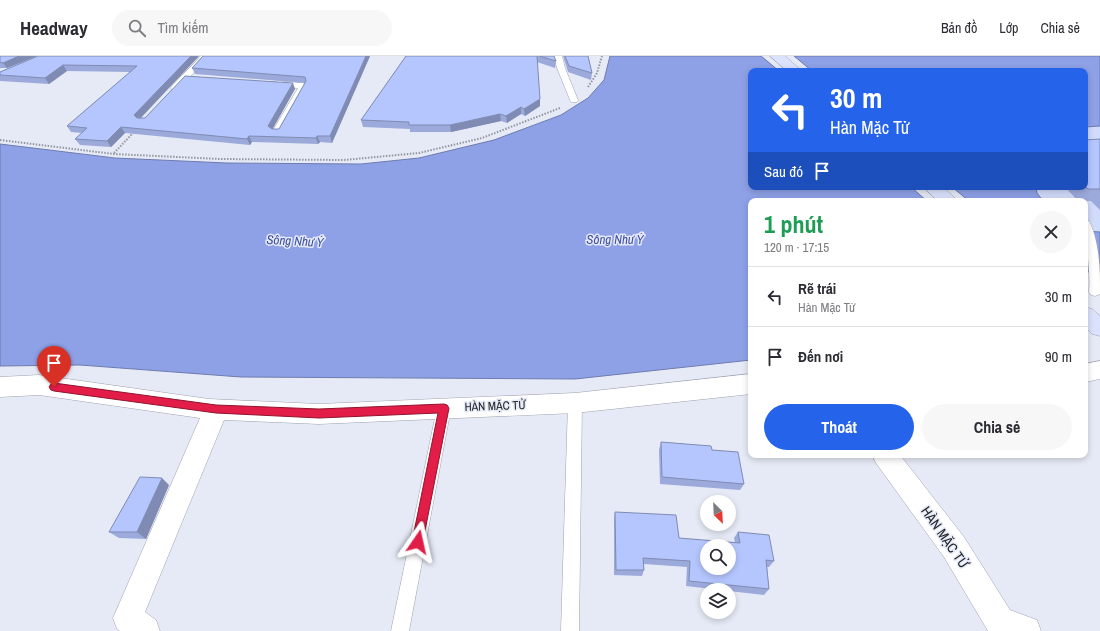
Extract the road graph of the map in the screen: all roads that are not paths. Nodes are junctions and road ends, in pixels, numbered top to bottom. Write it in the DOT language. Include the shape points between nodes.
graph roads {
  1 [pos="205,56"];
  2 [pos="558,56"];
  3 [pos="777,56"];
  4 [pos="791,68"];
  5 [pos="272,84"];
  6 [pos="170,94"];
  7 [pos="574,100"];
  8 [pos="277,132"];
  9 [pos="936,190"];
  10 [pos="945,198"];
  11 [pos="1088,237"];
  12 [pos="1094,290"];
  13 [pos="1088,318"];
  14 [pos="1100,328"];
  15 [pos="1100,370"];
  16 [pos="1088,372"];
  17 [pos="748,384"];
  18 [pos="0,387"];
  19 [pos="575,403"];
  20 [pos="444,408"];
  21 [pos="216,409"];
  22 [pos="887,458"];
  23 [pos="1010,628"];
  24 [pos="145,631"];
  25 [pos="400,631"];
  26 [pos="570,631"];
  1 -- 6 [label="lane" via="189,77"];
  2 -- 7 [label="lane"];
  3 -- 4 [label="main road"];
  5 -- 8 [label="lane" via="303,86"];
  9 -- 10 [label="main road"];
  11 -- 12 [label="lane"];
  13 -- 14 [label="main road"];
  15 -- 16 [label="street"];
  17 -- 19 [label="street, HÀN MẶC TỬ"];
  18 -- 21 [label="street, HÀN MẶC TỬ" via="39,385"];
  19 -- 20 [label="street, HÀN MẶC TỬ"];
  19 -- 26 [label="lane"];
  20 -- 21 [label="street, HÀN MẶC TỬ" via="319,414"];
  20 -- 25 [label="lane"];
  21 -- 24 [label="street" via="128,618"];
  22 -- 23 [label="street, HÀN MẶC TỬ" via="954,547"];
}
